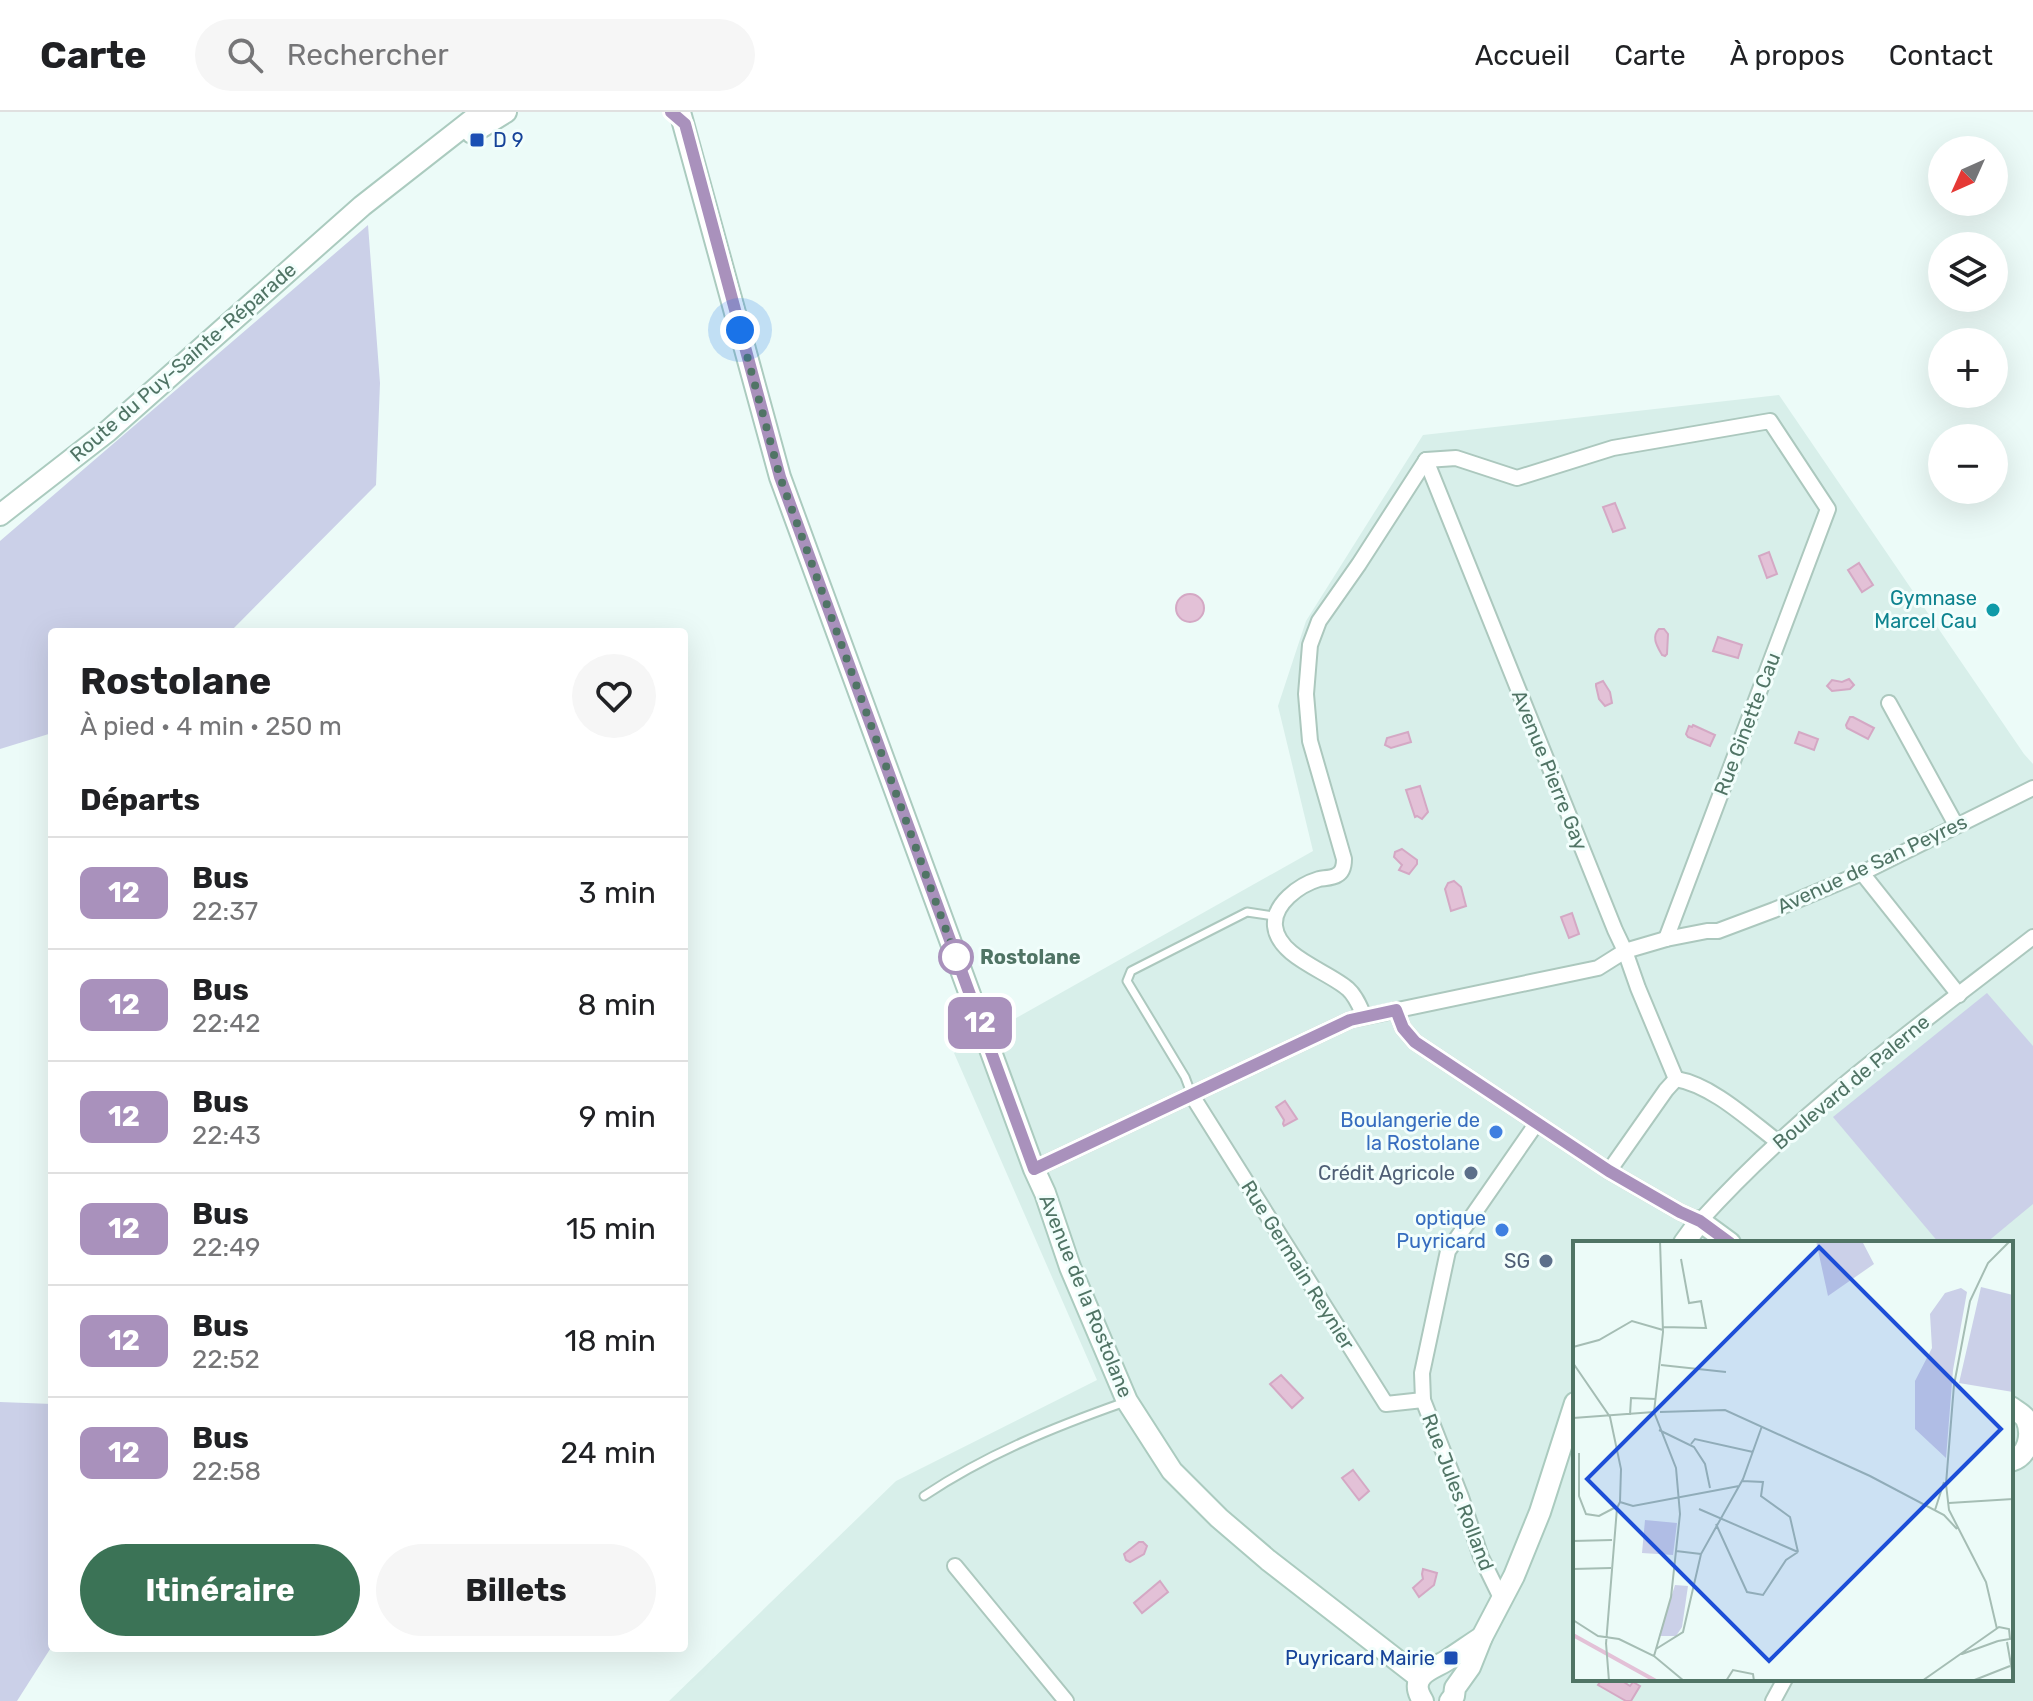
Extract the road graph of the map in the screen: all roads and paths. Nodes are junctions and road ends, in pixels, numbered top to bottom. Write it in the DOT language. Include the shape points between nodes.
graph roads {
  1 [pos="482,112"];
  2 [pos="506,112"];
  3 [pos="679,116"];
  4 [pos="362,206"];
  5 [pos="1426,460"];
  6 [pos="0,515"];
  7 [pos="1889,703"];
  8 [pos="2033,788"];
  9 [pos="1956,825"];
  10 [pos="1862,873"];
  11 [pos="1274,916"];
  12 [pos="2033,937"];
  13 [pos="1666,939"];
  14 [pos="1625,951"];
  15 [pos="1959,995"];
  16 [pos="1396,1010"];
  17 [pos="1364,1016"];
  18 [pos="1676,1079"];
  19 [pos="1191,1094"];
  20 [pos="1536,1124"];
  21 [pos="1778,1142"];
  22 [pos="1034,1169"];
  23 [pos="1609,1171"];
  24 [pos="1700,1221"];
  25 [pos="1685,1241"];
  26 [pos="1727,1241"];
  27 [pos="1423,1400"];
  28 [pos="1127,1401"];
  29 [pos="1573,1409"];
  30 [pos="2020,1414"];
  31 [pos="2026,1452"];
  32 [pos="924,1496"];
  33 [pos="955,1566"];
  34 [pos="1502,1600"];
  35 [pos="1482,1637"];
  36 [pos="1784,1681"];
  37 [pos="1422,1688"];
  38 [pos="1453,1694"];
  39 [pos="1066,1701"];
  40 [pos="1773,1701"];
  1 -- 4 [label="street, Route du Puy-Sainte-Réparade"];
  2 -- 4 [label="street, Route du Puy-Sainte-Réparade"];
  3 -- 22 [label="street, Avenue de la Rostolane" via="780,477"];
  4 -- 6 [label="street, Route du Puy-Sainte-Réparade" via="108,431"];
  5 -- 11 [label="street" via="1319,621 1310,645 1310,741 1344,868 1295,892"];
  5 -- 13 [label="street, Rue Ginette Cau" via="1456,458 1517,478 1613,448 1770,421 1828,509"];
  5 -- 14 [label="street, Avenue Pierre Gay"];
  7 -- 9 [label="street"];
  8 -- 9 [label="street, Avenue de San Peyres"];
  9 -- 10 [label="street, Avenue de San Peyres"];
  10 -- 13 [label="street, Avenue de San Peyres" via="1718,931"];
  10 -- 15 [label="street"];
  11 -- 17 [label="street" via="1284,946 1351,992"];
  11 -- 19 [label="lane" via="1247,912 1131,971 1127,981"];
  12 -- 15 [label="street, Boulevard de Palerne"];
  13 -- 14 [label="street, Avenue de San Peyres"];
  14 -- 16 [label="street, Avenue de San Peyres" via="1598,968"];
  14 -- 18 [label="street, Avenue Pierre Gay"];
  15 -- 21 [label="street, Boulevard de Palerne"];
  16 -- 17 [label="street, Avenue de San Peyres"];
  16 -- 20 [label="street" via="1415,1042"];
  17 -- 19 [label="street, Avenue de San Peyres"];
  18 -- 21 [label="street" via="1718,1097"];
  18 -- 23 [label="street"];
  19 -- 22 [label="street, Avenue de San Peyres"];
  19 -- 27 [label="street, Rue Germain Reynier" via="1386,1404"];
  20 -- 23 [label="street"];
  20 -- 27 [label="street, Rue Jules Rolland" via="1448,1251 1422,1373"];
  21 -- 24 [label="street, Boulevard de Palerne"];
  22 -- 28 [label="street, Avenue de la Rostolane"];
  23 -- 24 [label="street"];
  24 -- 25 [label="street, Boulevard de Palerne"];
  24 -- 26 [label="street"];
  27 -- 34 [label="street, Rue Jules Rolland"];
  28 -- 32 [label="lane" via="1009,1447"];
  28 -- 37 [label="street, Avenue de la Rostolane" via="1172,1471 1219,1518"];
  29 -- 34 [label="street" via="1540,1512"];
  30 -- 31 [label="street" via="2031,1434"];
  33 -- 39 [label="street"];
  34 -- 35 [label="street"];
  35 -- 37 [label="street"];
  35 -- 38 [label="street"];
  36 -- 40 [label="street"];
  37 -- 38 [label="street, Avenue de la Rostolane" via="1444,1670 1452,1677"];
}
